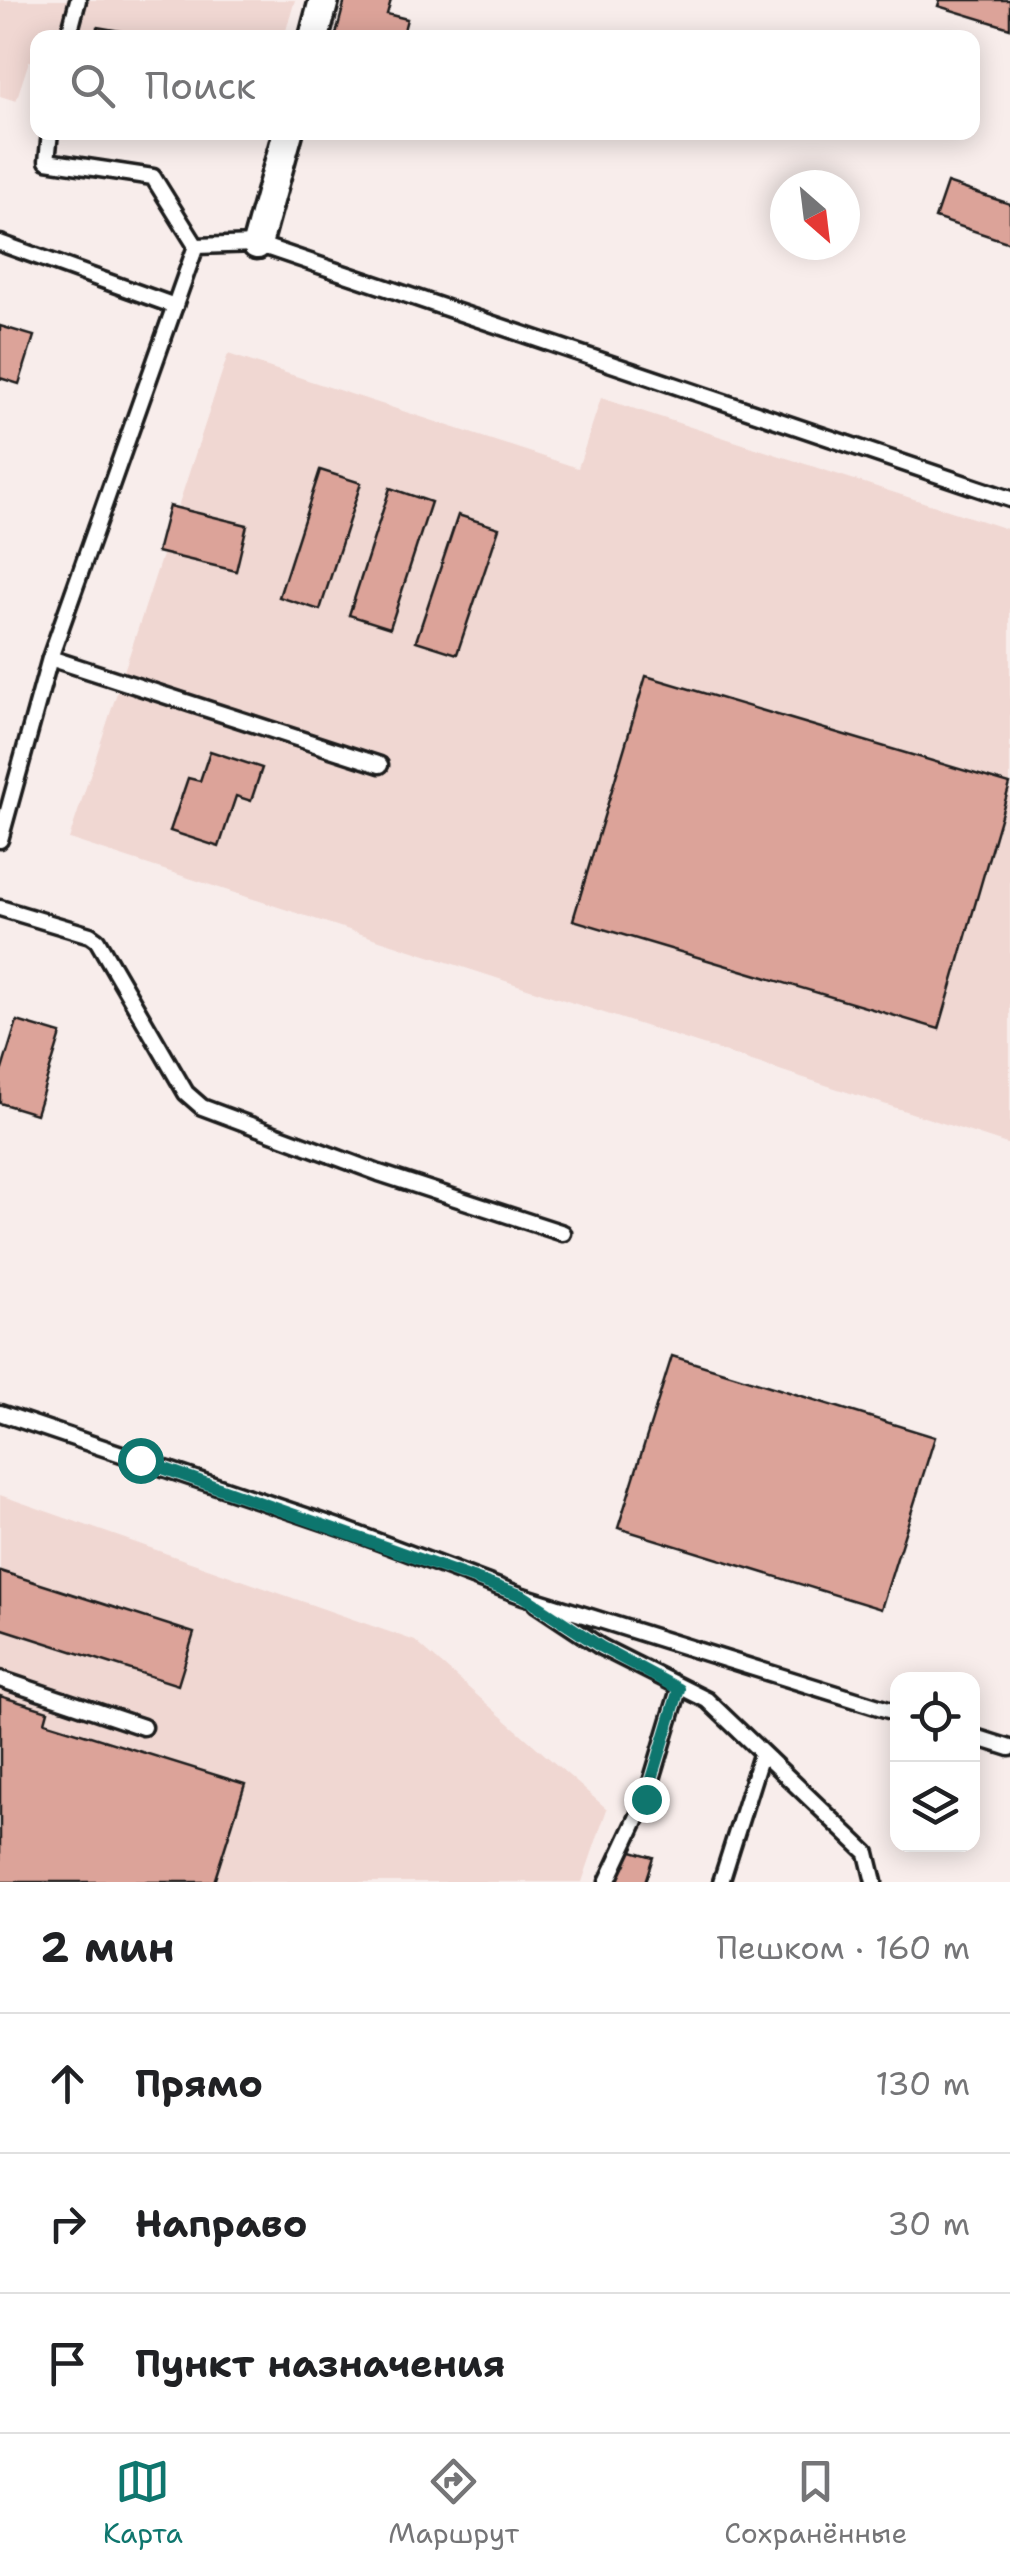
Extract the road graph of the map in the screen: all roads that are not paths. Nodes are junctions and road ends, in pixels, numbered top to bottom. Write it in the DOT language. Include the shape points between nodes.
graph roads {
  1 [pos="78,0"];
  2 [pos="324,0"];
  3 [pos="70,30"];
  4 [pos="316,30"];
  5 [pos="49,140"];
  6 [pos="286,140"];
  7 [pos="0,243"];
  8 [pos="256,244"];
  9 [pos="196,246"];
  10 [pos="174,306"];
  11 [pos="1010,499"];
  12 [pos="50,658"];
  13 [pos="380,765"];
  14 [pos="0,840"];
  15 [pos="0,908"];
  16 [pos="563,1233"];
  17 [pos="0,1413"];
  18 [pos="523,1596"];
  19 [pos="0,1680"];
  20 [pos="679,1689"];
  21 [pos="890,1711"];
  22 [pos="143,1727"];
  23 [pos="980,1739"];
  24 [pos="1010,1748"];
  25 [pos="761,1755"];
  26 [pos="607,1882"];
  27 [pos="722,1882"];
  28 [pos="874,1882"];
  1 -- 3 [label="lane"];
  2 -- 4 [label="street"];
  5 -- 9 [label="lane" via="46,161 153,177"];
  6 -- 8 [label="street"];
  7 -- 10 [label="lane"];
  8 -- 9 [label="lane"];
  8 -- 11 [label="lane"];
  9 -- 10 [label="lane"];
  10 -- 12 [label="lane"];
  12 -- 13 [label="lane"];
  12 -- 14 [label="lane"];
  15 -- 16 [label="lane" via="90,934 177,1078 202,1107"];
  17 -- 18 [label="lane"];
  18 -- 20 [label="lane"];
  18 -- 21 [label="lane"];
  19 -- 22 [label="lane"];
  20 -- 25 [label="lane" via="706,1700"];
  20 -- 26 [label="lane" via="646,1799"];
  23 -- 24 [label="lane"];
  25 -- 27 [label="lane"];
  25 -- 28 [label="lane" via="868,1853"];
}
